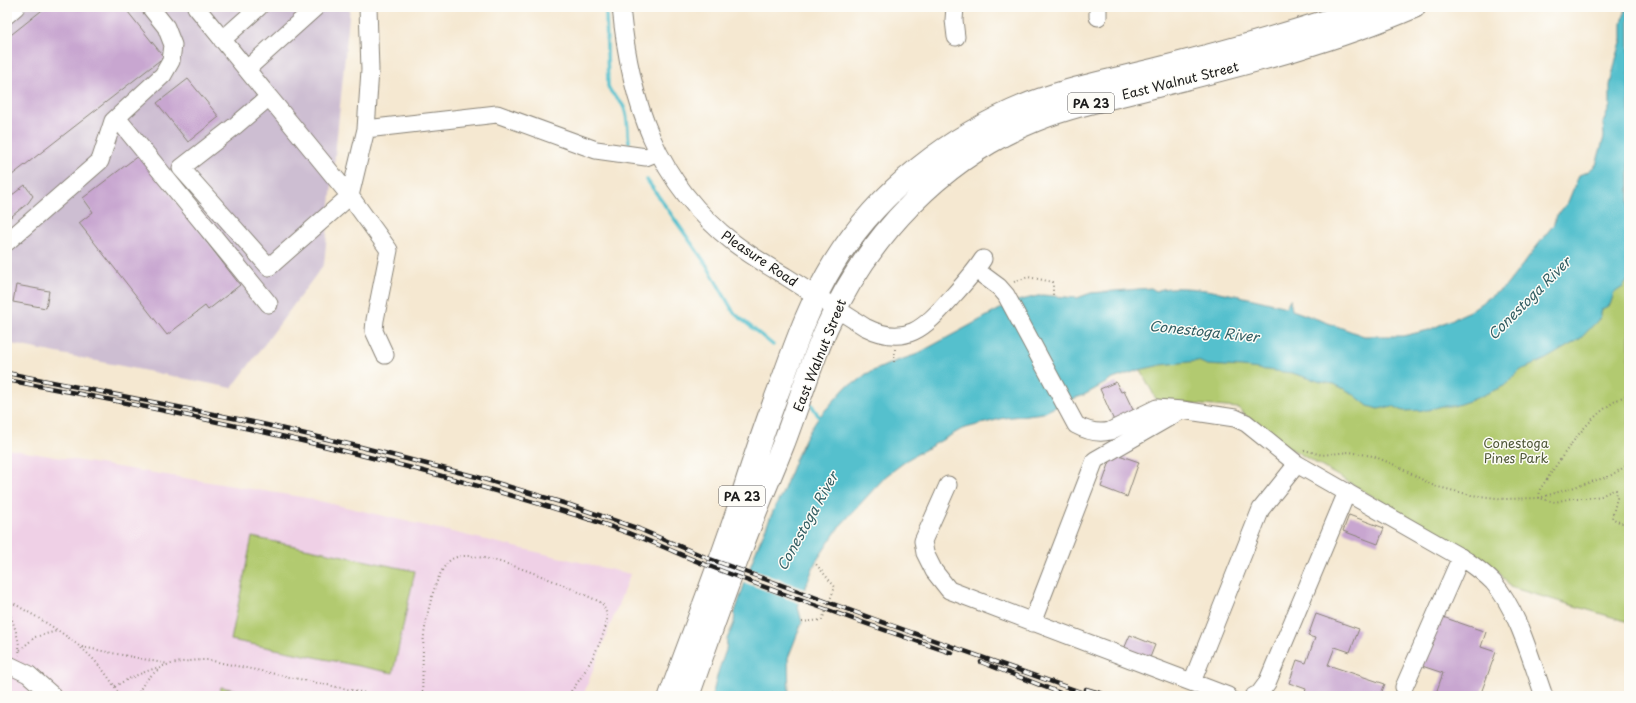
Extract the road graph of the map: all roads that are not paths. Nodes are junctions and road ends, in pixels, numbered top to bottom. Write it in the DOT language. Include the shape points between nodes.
graph roads {
  1 [pos="16,7"];
  2 [pos="150,7"];
  3 [pos="196,7"];
  4 [pos="259,7"];
  5 [pos="316,7"];
  6 [pos="368,7"];
  7 [pos="621,7"];
  8 [pos="955,7"];
  9 [pos="1368,7"];
  10 [pos="1414,7"];
  11 [pos="7,15"];
  12 [pos="956,37"];
  13 [pos="222,40"];
  14 [pos="247,69"];
  15 [pos="269,97"];
  16 [pos="117,118"];
  17 [pos="366,129"];
  18 [pos="658,152"];
  19 [pos="350,196"];
  20 [pos="7,242"];
  21 [pos="816,296"];
  22 [pos="269,304"];
  23 [pos="836,308"];
  24 [pos="385,355"];
  25 [pos="1182,410"];
  26 [pos="1300,456"];
  27 [pos="948,485"];
  28 [pos="1347,492"];
  29 [pos="1461,557"];
  30 [pos="1032,623"];
  31 [pos="12,666"];
  32 [pos="1192,682"];
  33 [pos="1404,687"];
  34 [pos="53,696"];
  35 [pos="670,696"];
  36 [pos="688,696"];
  37 [pos="1228,696"];
  38 [pos="1254,696"];
  39 [pos="1544,696"];
  1 -- 11 [label="street"];
  2 -- 16 [label="street" via="166,27 173,45 171,61 163,76"];
  3 -- 13 [label="street"];
  4 -- 13 [label="street"];
  5 -- 14 [label="street"];
  6 -- 17 [label="street" via="370,70"];
  7 -- 18 [label="street, Pleasure Road" via="633,84"];
  8 -- 12 [label="street"];
  9 -- 21 [label="main road, East Walnut Street / PA 23" via="1270,40 1051,96 997,119 943,150 888,195 847,244"];
  10 -- 23 [label="main road, East Walnut Street / PA 23" via="1281,54 1057,113 1003,135 952,168 905,211 866,258"];
  13 -- 14 [label="street"];
  14 -- 15 [label="street"];
  15 -- 19 [label="street"];
  15 -- 19 [label="street" via="181,168 269,267"];
  16 -- 20 [label="street" via="113,122 100,161"];
  16 -- 22 [label="street"];
  17 -- 18 [label="street" via="497,114 596,150 646,157"];
  17 -- 19 [label="street"];
  18 -- 21 [label="street, Pleasure Road" via="685,195 717,228 755,258"];
  19 -- 24 [label="street" via="389,250 374,331"];
  21 -- 23 [label="street, Pleasure Road"];
  21 -- 35 [label="main road, East Walnut Street / PA 23" via="759,443 722,557"];
  23 -- 25 [label="street, Pleasure Road" via="865,327 880,333 896,335 911,332 933,318 980,265 1010,303 1076,425 1098,433 1110,431 1157,408"];
  23 -- 36 [label="main road, East Walnut Street / PA 23" via="740,552"];
  25 -- 26 [label="street" via="1225,416 1240,421"];
  25 -- 30 [label="street" via="1095,460"];
  26 -- 28 [label="street"];
  26 -- 32 [label="street" via="1261,509"];
  27 -- 30 [label="street" via="923,541 925,553 934,571 949,590"];
  28 -- 29 [label="street"];
  28 -- 38 [label="street" via="1267,683 1260,694"];
  29 -- 33 [label="street"];
  29 -- 39 [label="street" via="1488,578 1511,609"];
  30 -- 32 [label="street"];
  31 -- 34 [label="street" via="28,674"];
  32 -- 37 [label="street"];
}
